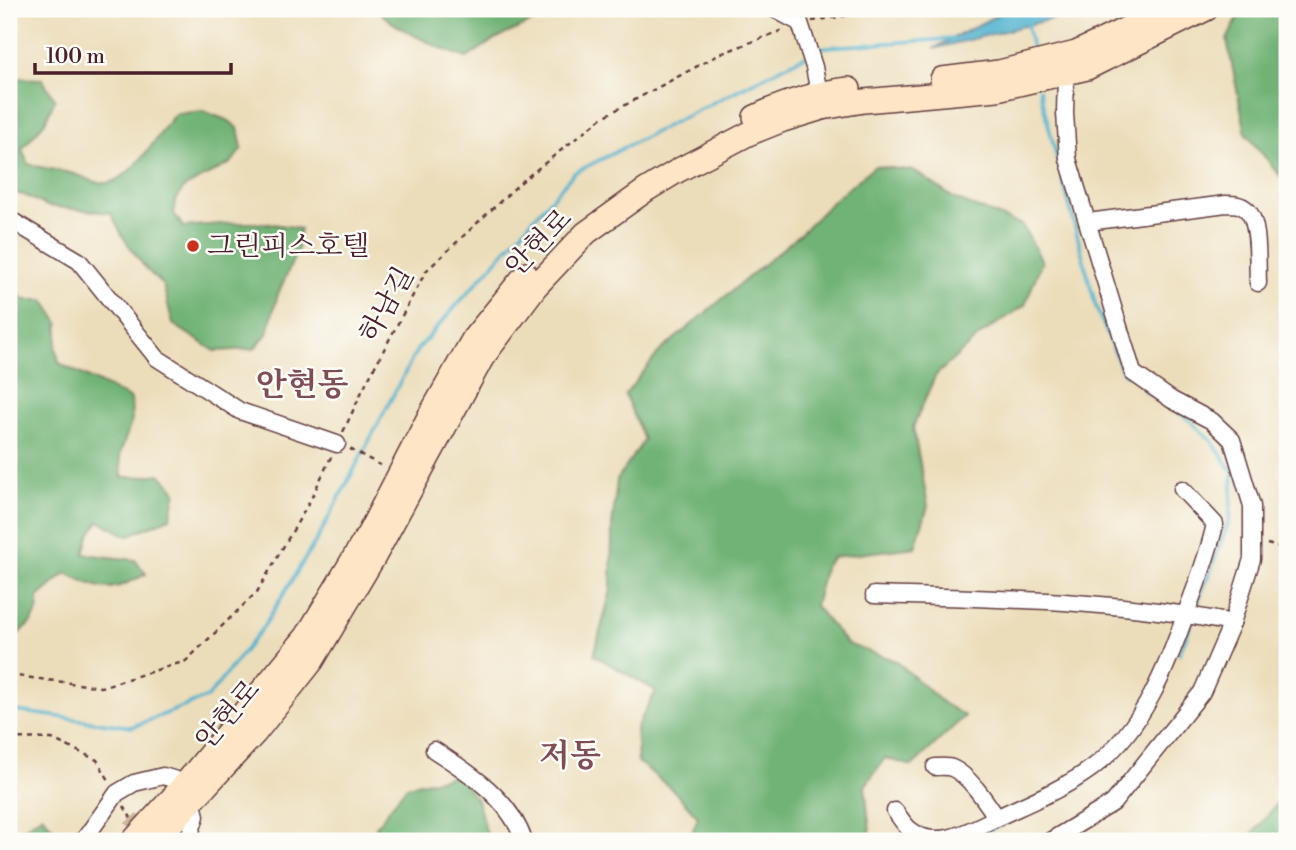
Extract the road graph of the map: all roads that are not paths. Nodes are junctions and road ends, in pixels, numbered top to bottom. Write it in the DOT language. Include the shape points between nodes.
graph roads {
  1 [pos="774,9"];
  2 [pos="1167,9"];
  3 [pos="1206,9"];
  4 [pos="1055,68"];
  5 [pos="821,100"];
  6 [pos="9,219"];
  7 [pos="1088,222"];
  8 [pos="1258,283"];
  9 [pos="339,445"];
  10 [pos="1182,489"];
  11 [pos="874,595"];
  12 [pos="1192,615"];
  13 [pos="1232,623"];
  14 [pos="434,750"];
  15 [pos="935,767"];
  16 [pos="189,792"];
  17 [pos="895,811"];
  18 [pos="998,818"];
  19 [pos="83,841"];
  20 [pos="133,841"];
  21 [pos="155,841"];
  22 [pos="188,841"];
  23 [pos="524,841"];
  24 [pos="1049,841"];
  1 -- 5 [label="street" via="802,28"];
  2 -- 4 [label="street, 안현로"];
  3 -- 4 [label="street, 안현로" via="1087,68"];
  4 -- 5 [label="street, 안현로" via="1021,75 999,72"];
  4 -- 7 [label="street" via="1065,113 1068,159"];
  5 -- 16 [label="street, 안현로" via="786,102 651,172 589,214 533,265 474,338 369,533 307,636"];
  6 -- 9 [label="street" via="79,261 158,358 240,411"];
  7 -- 8 [label="street" via="1240,205 1254,222"];
  7 -- 13 [label="street" via="1133,373 1212,421 1232,440 1252,506 1252,559"];
  10 -- 12 [label="street" via="1215,524"];
  11 -- 12 [label="street" via="1096,603"];
  12 -- 13 [label="street"];
  12 -- 18 [label="street" via="1145,707 1119,743 1092,768"];
  13 -- 24 [label="street" via="1202,692 1113,803"];
  14 -- 23 [label="street" via="504,804"];
  15 -- 18 [label="street" via="952,768 963,776"];
  16 -- 19 [label="street" via="163,776 134,783 117,793"];
  16 -- 20 [label="street, 안현로"];
  16 -- 21 [label="street, 안현로"];
  16 -- 22 [label="street" via="196,816"];
  17 -- 18 [label="street" via="912,831 930,838 956,837"];
}
